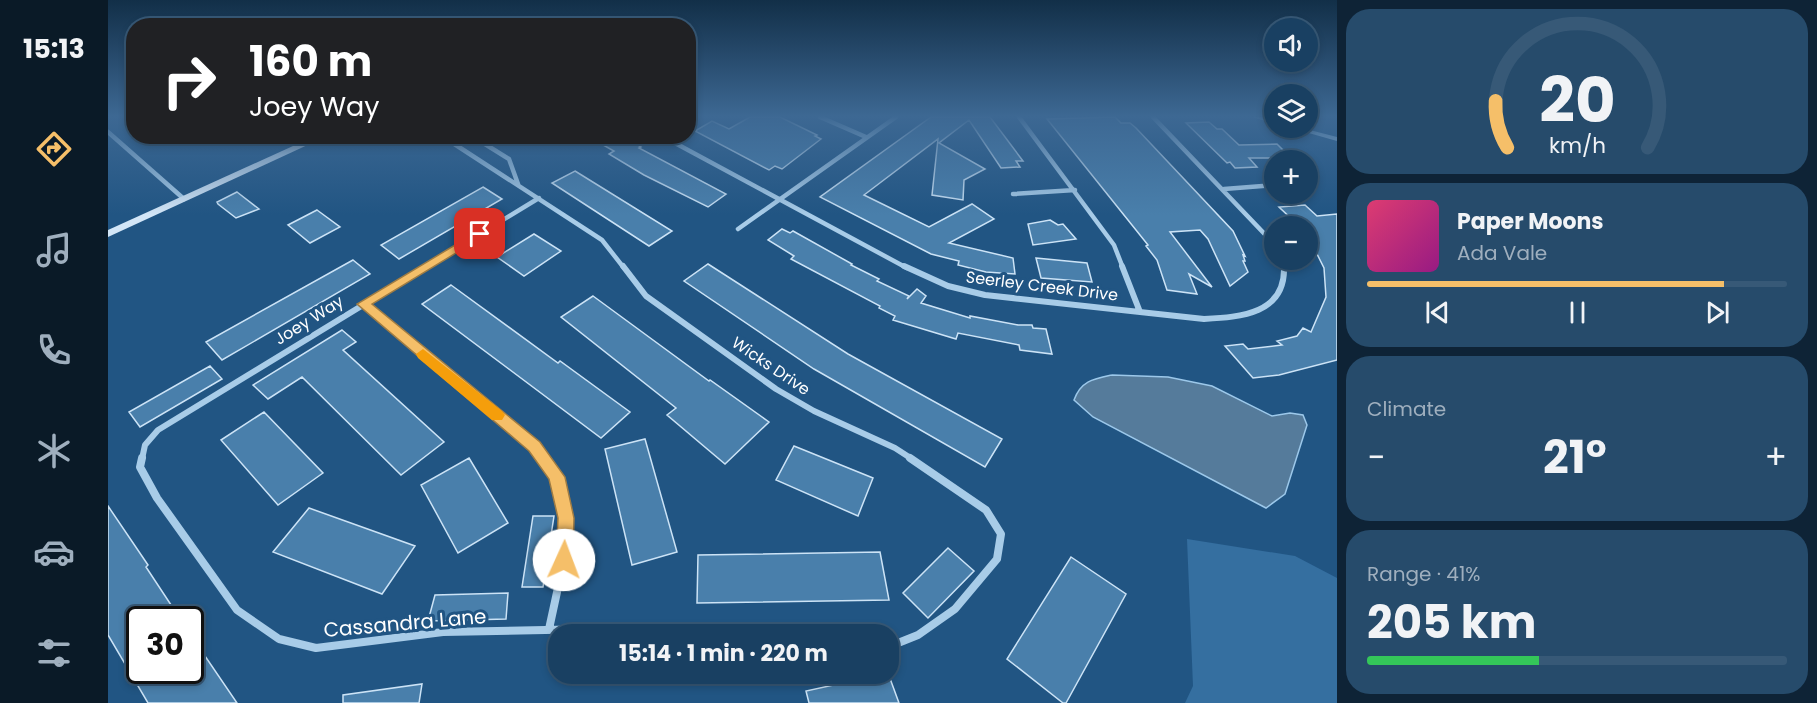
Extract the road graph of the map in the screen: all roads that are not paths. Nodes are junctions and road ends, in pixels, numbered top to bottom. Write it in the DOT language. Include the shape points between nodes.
graph roads {
  1 [pos="128,150"];
  2 [pos="293,150"];
  3 [pos="464,150"];
  4 [pos="494,150"];
  5 [pos="687,150"];
  6 [pos="848,150"];
  7 [pos="1044,150"];
  8 [pos="1185,150"];
  9 [pos="518,184"];
  10 [pos="1264,187"];
  11 [pos="1224,189"];
  12 [pos="1075,190"];
  13 [pos="1013,195"];
  14 [pos="539,198"];
  15 [pos="184,199"];
  16 [pos="778,199"];
  17 [pos="738,229"];
  18 [pos="1264,233"];
  19 [pos="108,234"];
  20 [pos="1285,270"];
  21 [pos="363,304"];
  22 [pos="1140,312"];
  23 [pos="158,430"];
  24 [pos="550,624"];
  25 [pos="548,629"];
  26 [pos="899,643"];
  1 -- 15 [label="street"];
  2 -- 15 [label="main road"];
  3 -- 9 [label="street, Wicks Drive"];
  4 -- 9 [label="street" via="509,159"];
  5 -- 16 [label="street, Seerley Creek Drive"];
  6 -- 16 [label="street"];
  7 -- 12 [label="street"];
  8 -- 11 [label="street"];
  9 -- 14 [label="street, Wicks Drive"];
  10 -- 11 [label="street"];
  11 -- 18 [label="street"];
  12 -- 13 [label="street"];
  12 -- 22 [label="street" via="1117,250"];
  14 -- 21 [label="street, Joey Way"];
  14 -- 26 [label="street, Wicks Drive" via="602,240 646,296 776,388 814,411 895,448 987,510 1001,534 997,560 955,609 918,635"];
  15 -- 19 [label="main road"];
  16 -- 17 [label="street"];
  16 -- 22 [label="street, Seerley Creek Drive" via="917,274 948,286 985,295"];
  20 -- 22 [label="street, Seerley Creek Drive" via="1282,291 1258,311 1204,319"];
  21 -- 23 [label="street, Joey Way"];
  21 -- 24 [label="street" via="534,446 557,477 566,518 564,560"];
  23 -- 25 [label="street, Cassandra Lane" via="145,445 140,467 157,498 237,610 279,639 316,648 443,633"];
}
